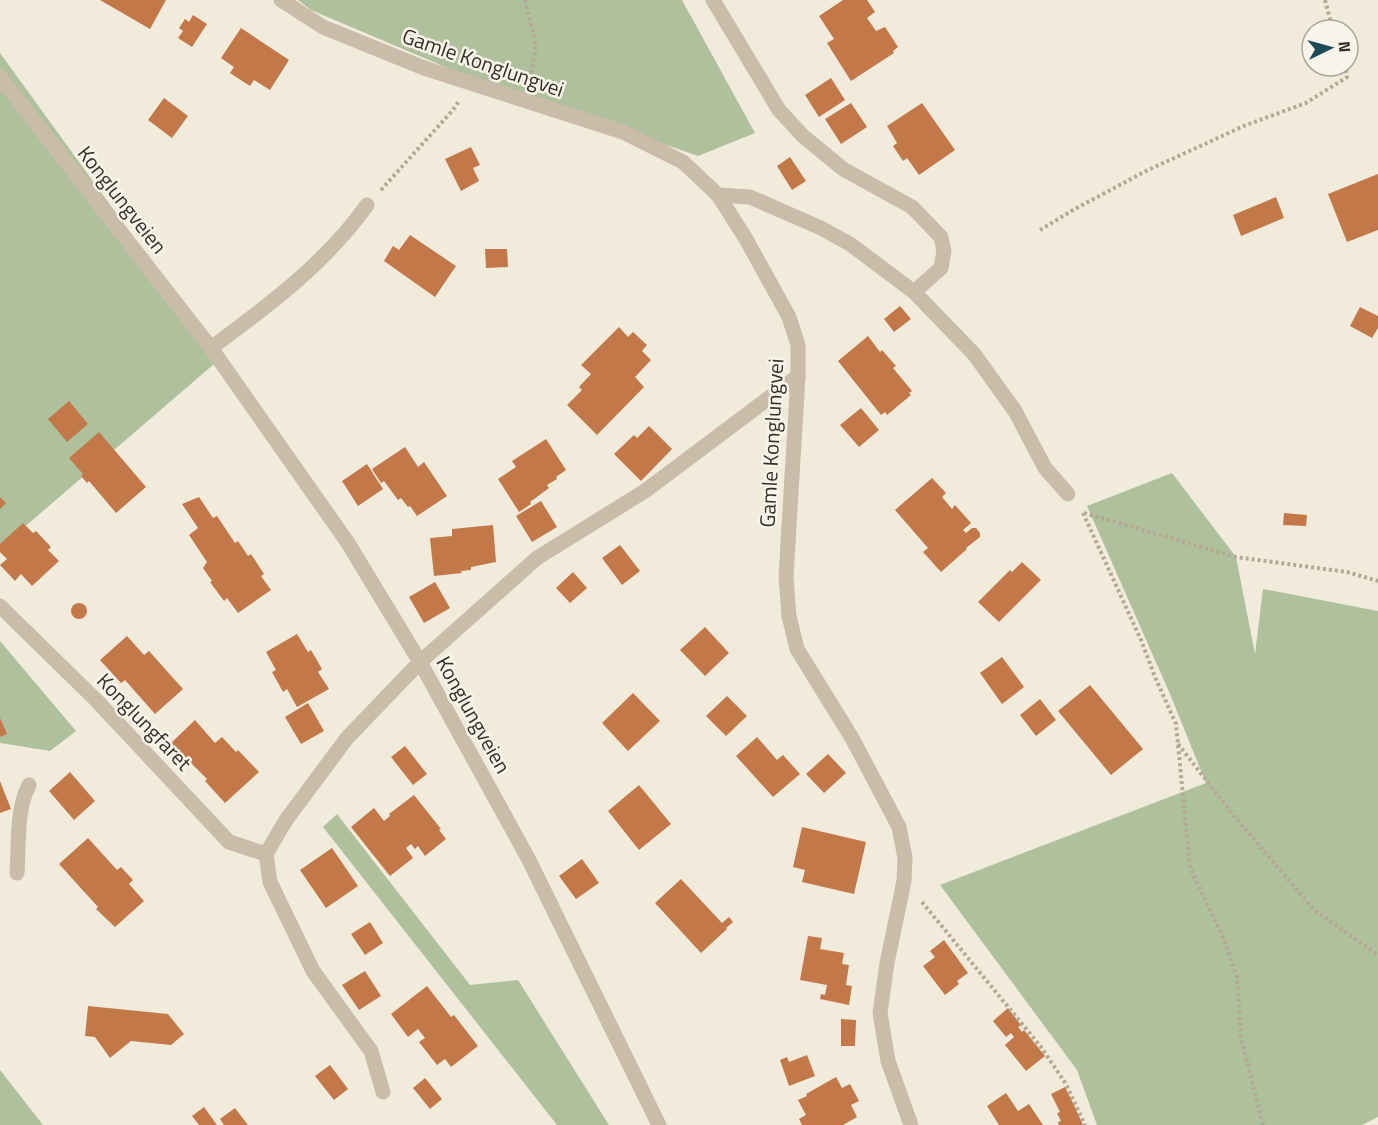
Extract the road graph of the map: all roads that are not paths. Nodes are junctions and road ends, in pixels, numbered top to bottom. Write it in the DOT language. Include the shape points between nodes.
graph roads {
  1 [pos="281,0"];
  2 [pos="713,0"];
  3 [pos="0,77"];
  4 [pos="718,195"];
  5 [pos="367,205"];
  6 [pos="914,292"];
  7 [pos="211,348"];
  8 [pos="798,376"];
  9 [pos="1068,494"];
  10 [pos="0,606"];
  11 [pos="420,662"];
  12 [pos="29,785"];
  13 [pos="266,854"];
  14 [pos="17,873"];
  15 [pos="383,1092"];
  16 [pos="659,1125"];
  17 [pos="911,1125"];
  1 -- 4 [label="street, Gamle Konglungvei" via="323,27 424,68 623,132 683,162"];
  2 -- 6 [label="street" via="780,110 803,136 843,169 912,207 941,237 942,268"];
  3 -- 7 [label="street, Konglungveien"];
  4 -- 6 [label="street" via="750,197 821,228 850,244"];
  4 -- 8 [label="street, Gamle Konglungvei" via="789,317 798,345"];
  5 -- 7 [label="street" via="322,260"];
  6 -- 9 [label="street" via="974,354 1015,411 1045,468"];
  7 -- 11 [label="street, Konglungveien" via="348,543"];
  8 -- 11 [label="street" via="645,491 537,558"];
  8 -- 17 [label="street, Gamle Konglungvei" via="786,577 789,616 797,649 852,738 899,827 905,858 904,880 880,1013 888,1060"];
  10 -- 13 [label="street, Konglungfaret" via="96,700 229,843"];
  11 -- 13 [label="street" via="347,738 286,820"];
  11 -- 16 [label="street, Konglungveien" via="528,858"];
  12 -- 14 [label="street" via="22,807"];
  13 -- 15 [label="street" via="270,882 313,971 371,1051"];
}
